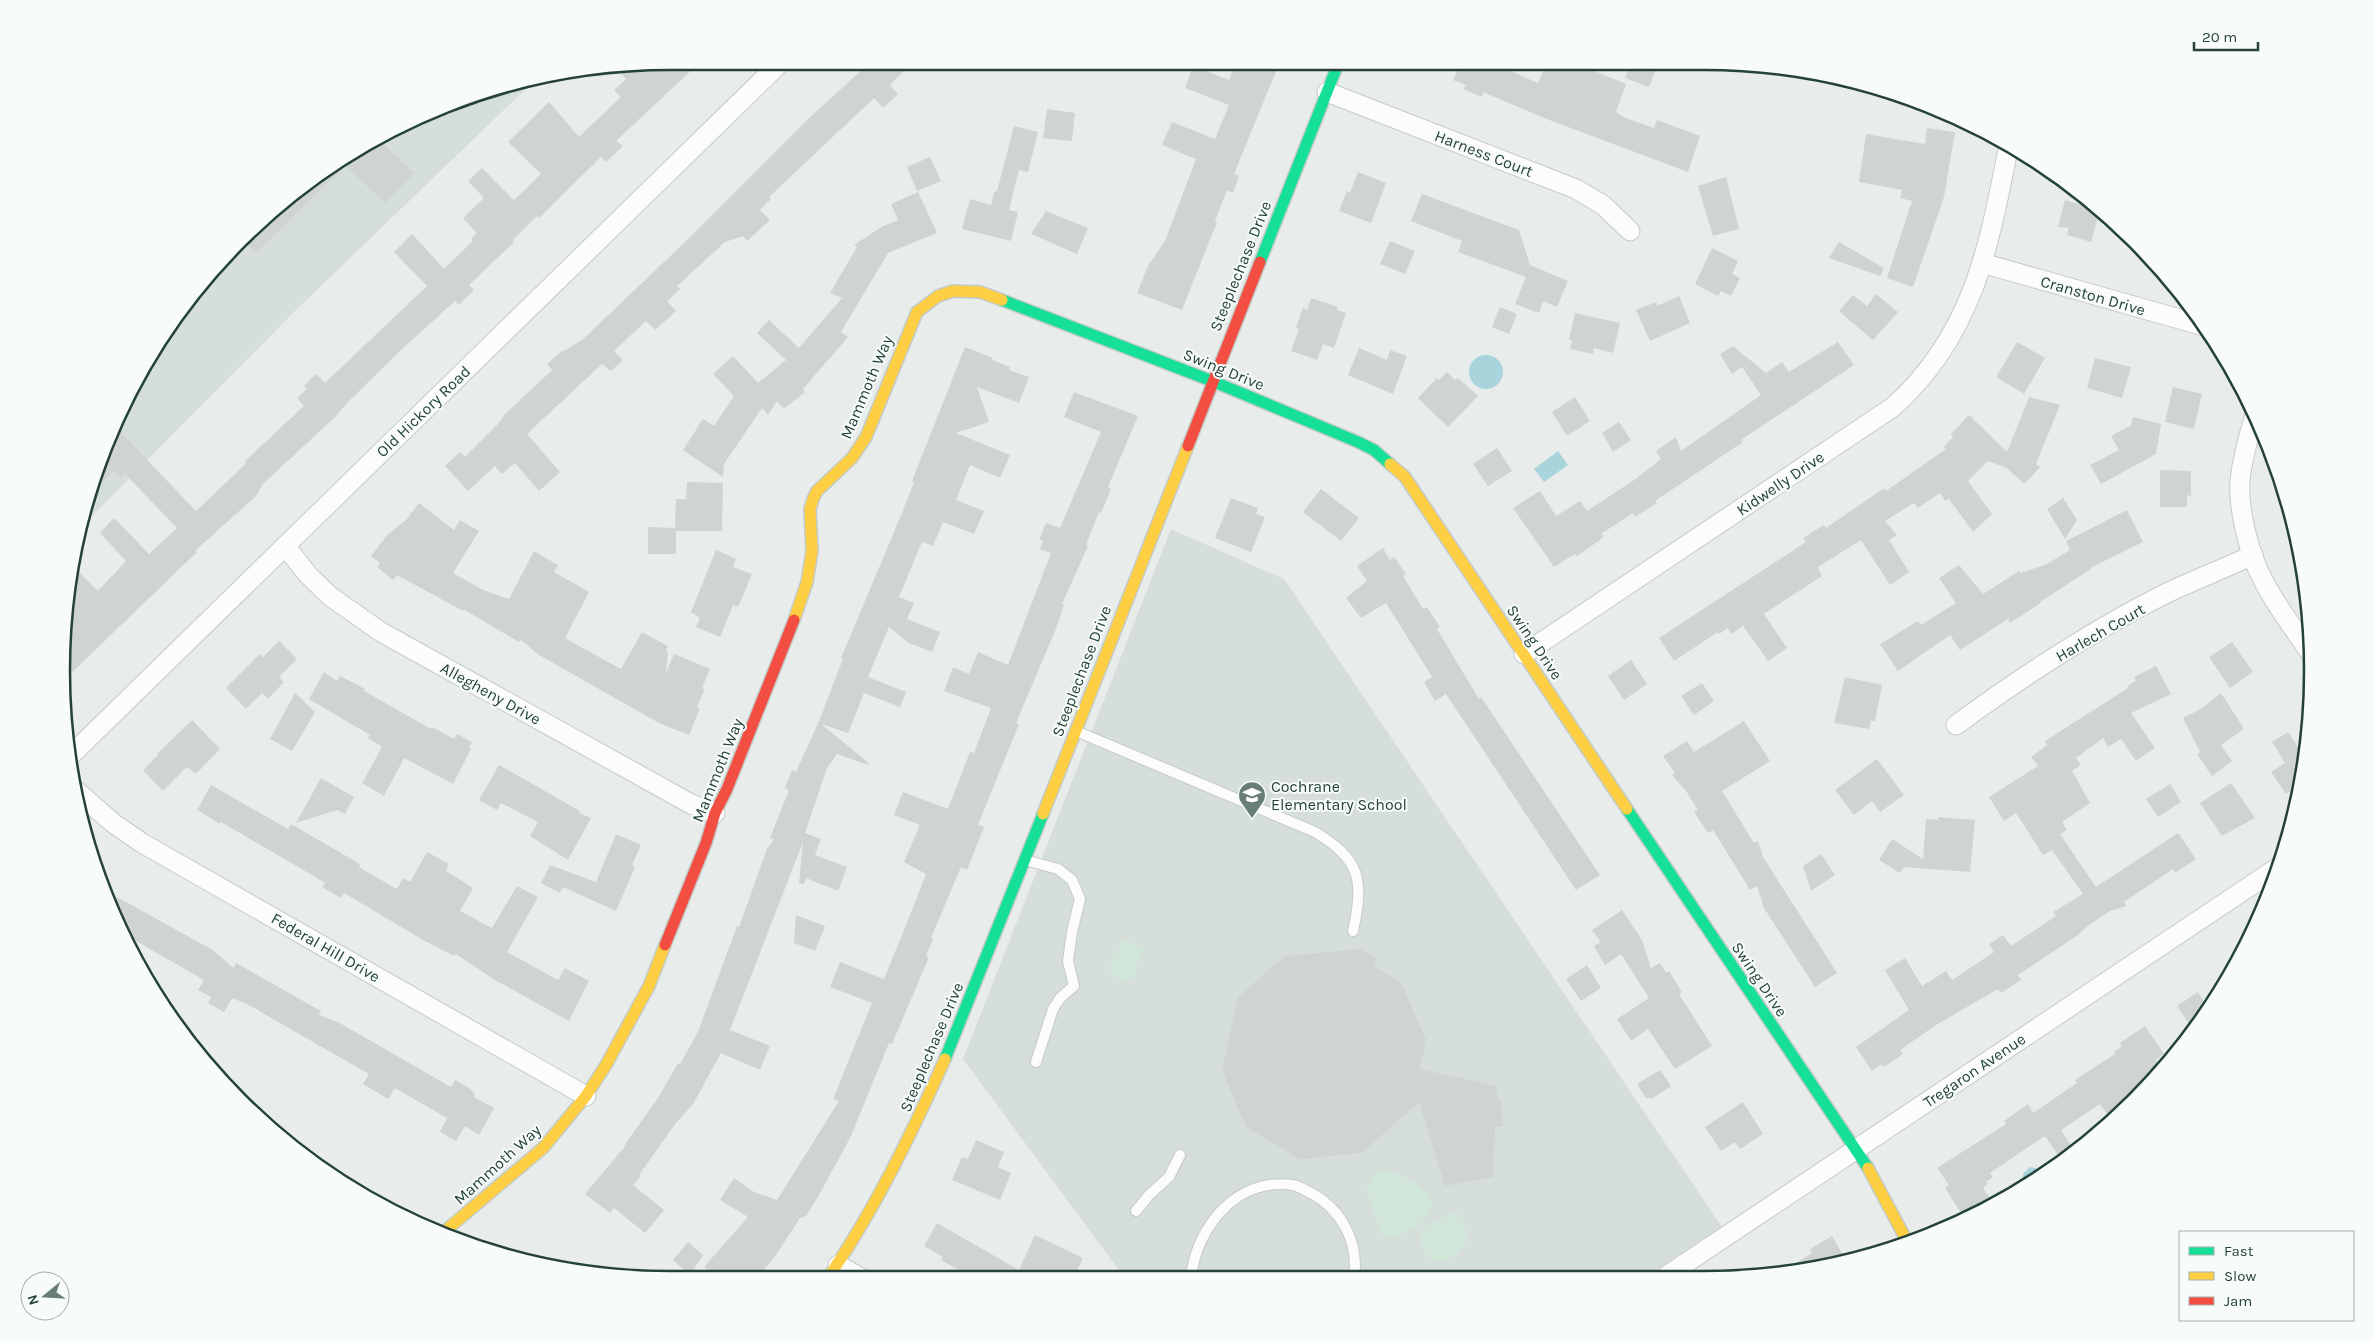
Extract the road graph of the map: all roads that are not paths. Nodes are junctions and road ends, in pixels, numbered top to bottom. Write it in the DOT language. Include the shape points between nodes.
graph roads {
  1 [pos="773,70"];
  2 [pos="1336,70"];
  3 [pos="1327,92"];
  4 [pos="2007,152"];
  5 [pos="1630,231"];
  6 [pos="1982,263"];
  7 [pos="949,290"];
  8 [pos="2193,323"];
  9 [pos="1212,381"];
  10 [pos="2252,427"];
  11 [pos="285,546"];
  12 [pos="2253,555"];
  13 [pos="2303,642"];
  14 [pos="1524,654"];
  15 [pos="1956,725"];
  16 [pos="1075,731"];
  17 [pos="75,751"];
  18 [pos="84,798"];
  19 [pos="715,813"];
  20 [pos="1024,860"];
  21 [pos="2268,874"];
  22 [pos="1353,931"];
  23 [pos="1036,1062"];
  24 [pos="586,1096"];
  25 [pos="1855,1150"];
  26 [pos="1180,1155"];
  27 [pos="1136,1211"];
  28 [pos="449,1228"];
  29 [pos="1905,1236"];
  30 [pos="833,1271"];
  31 [pos="1192,1271"];
  32 [pos="1354,1271"];
  33 [pos="1674,1271"];
  1 -- 11 [label="street, Old Hickory Road"];
  2 -- 3 [label="street, Steeplechase Drive"];
  3 -- 5 [label="street, Harness Court" via="1576,189 1603,204"];
  3 -- 9 [label="street, Steeplechase Drive"];
  4 -- 6 [label="street, Kidwelly Drive"];
  6 -- 8 [label="street, Cranston Drive"];
  6 -- 14 [label="street, Kidwelly Drive" via="1964,313 1941,354 1893,407"];
  7 -- 9 [label="street, Swing Drive" via="962,288 980,292"];
  7 -- 19 [label="street, Mammoth Way" via="927,302 918,312 866,437 852,458 813,499 810,509 812,551 799,608"];
  9 -- 14 [label="street, Swing Drive" via="1358,442 1390,463 1405,477"];
  9 -- 16 [label="street, Steeplechase Drive"];
  10 -- 12 [label="street" via="2243,459 2240,506"];
  11 -- 17 [label="street, Old Hickory Road"];
  11 -- 19 [label="street, Allegheny Drive" via="331,597 381,632 691,804"];
  12 -- 13 [label="street" via="2263,580"];
  12 -- 15 [label="street, Harlech Court" via="2169,592 2103,628 1998,694"];
  14 -- 25 [label="street, Swing Drive"];
  16 -- 20 [label="street, Steeplechase Drive"];
  16 -- 22 [label="lane" via="1315,832 1331,842 1348,859 1358,878 1359,902"];
  18 -- 24 [label="street, Federal Hill Drive" via="142,843"];
  19 -- 24 [label="street, Mammoth Way" via="649,986"];
  20 -- 23 [label="lane" via="1058,869 1072,880 1080,899 1068,962 1074,986 1053,1009"];
  20 -- 30 [label="street, Steeplechase Drive" via="964,1014 909,1141 877,1202"];
  21 -- 25 [label="street, Tregaron Avenue"];
  24 -- 28 [label="street, Mammoth Way" via="543,1148"];
  25 -- 29 [label="street, Swing Drive" via="1884,1195"];
  25 -- 33 [label="street, Tregaron Avenue"];
  26 -- 27 [label="lane" via="1169,1177"];
  31 -- 32 [label="lane" via="1193,1256 1203,1234 1218,1213 1238,1196 1262,1186 1295,1185 1322,1199 1342,1221 1354,1246"];
}
